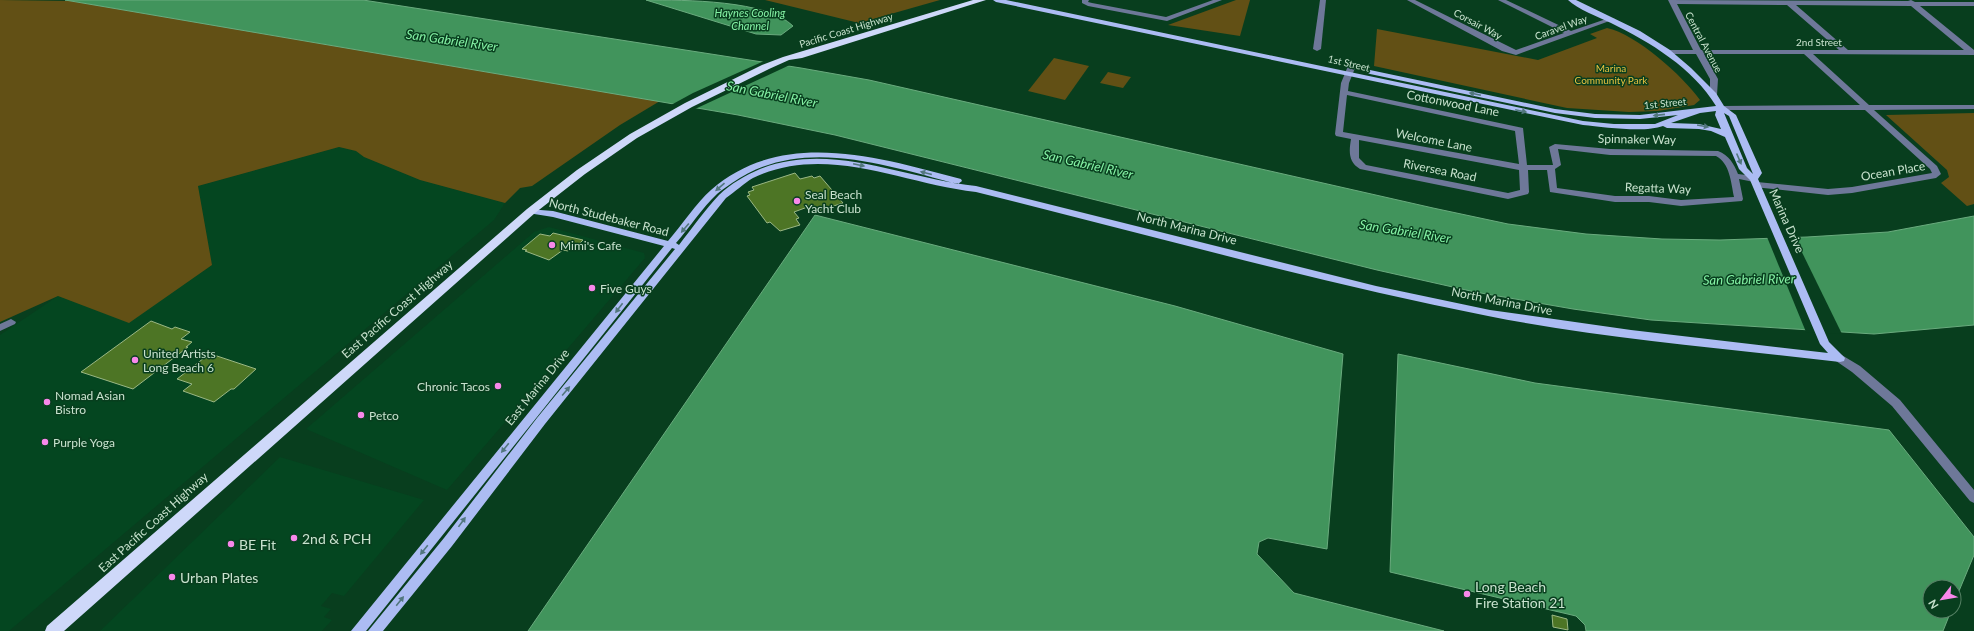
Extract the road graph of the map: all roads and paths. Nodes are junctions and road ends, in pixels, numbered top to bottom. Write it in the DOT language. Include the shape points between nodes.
graph roads {
  1 [pos="959,0"];
  2 [pos="982,0"];
  3 [pos="996,0"];
  4 [pos="1023,0"];
  5 [pos="1219,0"];
  6 [pos="1323,0"];
  7 [pos="1410,0"];
  8 [pos="1501,0"];
  9 [pos="1571,0"];
  10 [pos="1085,1"];
  11 [pos="1671,1"];
  12 [pos="1787,2"];
  13 [pos="1910,2"];
  14 [pos="1974,4"];
  15 [pos="1611,19"];
  16 [pos="1569,34"];
  17 [pos="1317,49"];
  18 [pos="1667,52"];
  19 [pos="1698,52"];
  20 [pos="1805,52"];
  21 [pos="1846,52"];
  22 [pos="1516,53"];
  23 [pos="1973,53"];
  24 [pos="792,57"];
  25 [pos="1350,71"];
  26 [pos="1344,92"];
  27 [pos="1713,95"];
  28 [pos="1868,107"];
  29 [pos="1974,107"];
  30 [pos="1721,108"];
  31 [pos="1697,111"];
  32 [pos="1656,126"];
  33 [pos="1354,136"];
  34 [pos="1729,136"];
  35 [pos="1524,168"];
  36 [pos="1551,168"];
  37 [pos="750,172"];
  38 [pos="1733,176"];
  39 [pos="1755,182"];
  40 [pos="531,211"];
  41 [pos="670,245"];
  42 [pos="682,247"];
  43 [pos="11,322"];
  44 [pos="0,328"];
  45 [pos="1840,358"];
  46 [pos="1974,498"];
  47 [pos="53,631"];
  48 [pos="358,631"];
  49 [pos="375,631"];
  1 -- 24 [label="highway, Pacific Coast Highway" via="864,28"];
  2 -- 24 [label="highway, Pacific Coast Highway"];
  3 -- 25 [label="main road, 1st Street"];
  4 -- 25 [label="main road, 1st Street"];
  5 -- 10 [label="street" via="1167,19 1090,5"];
  6 -- 17 [label="street"];
  7 -- 22 [label="street, Corsair Way" via="1505,50"];
  8 -- 16 [label="street"];
  9 -- 15 [label="main road, Marina Drive"];
  11 -- 12 [label="street"];
  11 -- 19 [label="street, Central Avenue"];
  12 -- 13 [label="street"];
  12 -- 21 [label="street"];
  13 -- 14 [label="street"];
  13 -- 23 [label="street"];
  15 -- 16 [label="street, Caravel Way"];
  15 -- 18 [label="main road, Marina Drive"];
  16 -- 22 [label="street, Caravel Way"];
  18 -- 19 [label="street, 2nd Street"];
  18 -- 27 [label="main road, Marina Drive"];
  19 -- 20 [label="street, 2nd Street"];
  19 -- 27 [label="street, Central Avenue" via="1714,79"];
  20 -- 21 [label="street, 2nd Street"];
  20 -- 28 [label="street"];
  21 -- 23 [label="street, 2nd Street"];
  24 -- 40 [label="highway, East Pacific Coast Highway" via="720,88 674,113 601,157"];
  25 -- 26 [label="street"];
  31 -- 25 [label="main road, 1st Street, one-way" via="1640,117 1575,114"];
  25 -- 32 [label="main road, 1st Street, one-way" via="1583,123"];
  26 -- 33 [label="street, Welcome Lane" via="1339,134"];
  26 -- 35 [label="street, Cottonwood Lane" via="1516,128 1520,130"];
  27 -- 30 [label="main road, Marina Drive"];
  28 -- 29 [label="street, 1st Street"];
  28 -- 30 [label="street, 1st Street"];
  28 -- 39 [label="street, Ocean Place" via="1934,168 1937,174 1867,188 1828,192"];
  30 -- 31 [label="main road, 1st Street"];
  30 -- 34 [label="main road, Marina Drive" via="1719,115"];
  30 -- 39 [label="main road, Marina Drive" via="1732,115 1758,173"];
  31 -- 32 [label="main road, 1st Street"];
  32 -- 34 [label="main road, one-way" via="1698,125 1716,129"];
  33 -- 35 [label="street, Welcome Lane"];
  33 -- 35 [label="street, Riversea Road" via="1354,160 1363,167 1508,196 1525,192"];
  34 -- 39 [label="main road, Marina Drive, one-way" via="1743,169"];
  35 -- 36 [label="street, Welcome Lane"];
  36 -- 38 [label="street, Spinnaker Way" via="1557,165 1553,146 1610,152 1699,152 1724,156"];
  36 -- 38 [label="street, Regatta Way" via="1553,190 1615,199 1649,199 1681,203 1739,199"];
  37 -- 41 [label="main road, East Marina Drive, one-way" via="724,184 714,192"];
  37 -- 42 [label="main road, East Marina Drive" via="723,196"];
  37 -- 45 [label="main road, North Marina Drive" via="792,163 835,161 976,189 1376,289 1490,313 1631,334"];
  38 -- 39 [label="street"];
  39 -- 45 [label="main road, Marina Drive" via="1778,230 1825,344"];
  40 -- 41 [label="main road, North Studebaker Road" via="553,214"];
  40 -- 47 [label="highway, East Pacific Coast Highway"];
  41 -- 42 [label="main road, North Studebaker Road"];
  41 -- 48 [label="main road, East Marina Drive, one-way"];
  49 -- 42 [label="main road, East Marina Drive, one-way" via="448,542 540,421"];
  43 -- 44 [label="street"];
  45 -- 46 [label="street, North Marina Drive" via="1896,403"];
}
